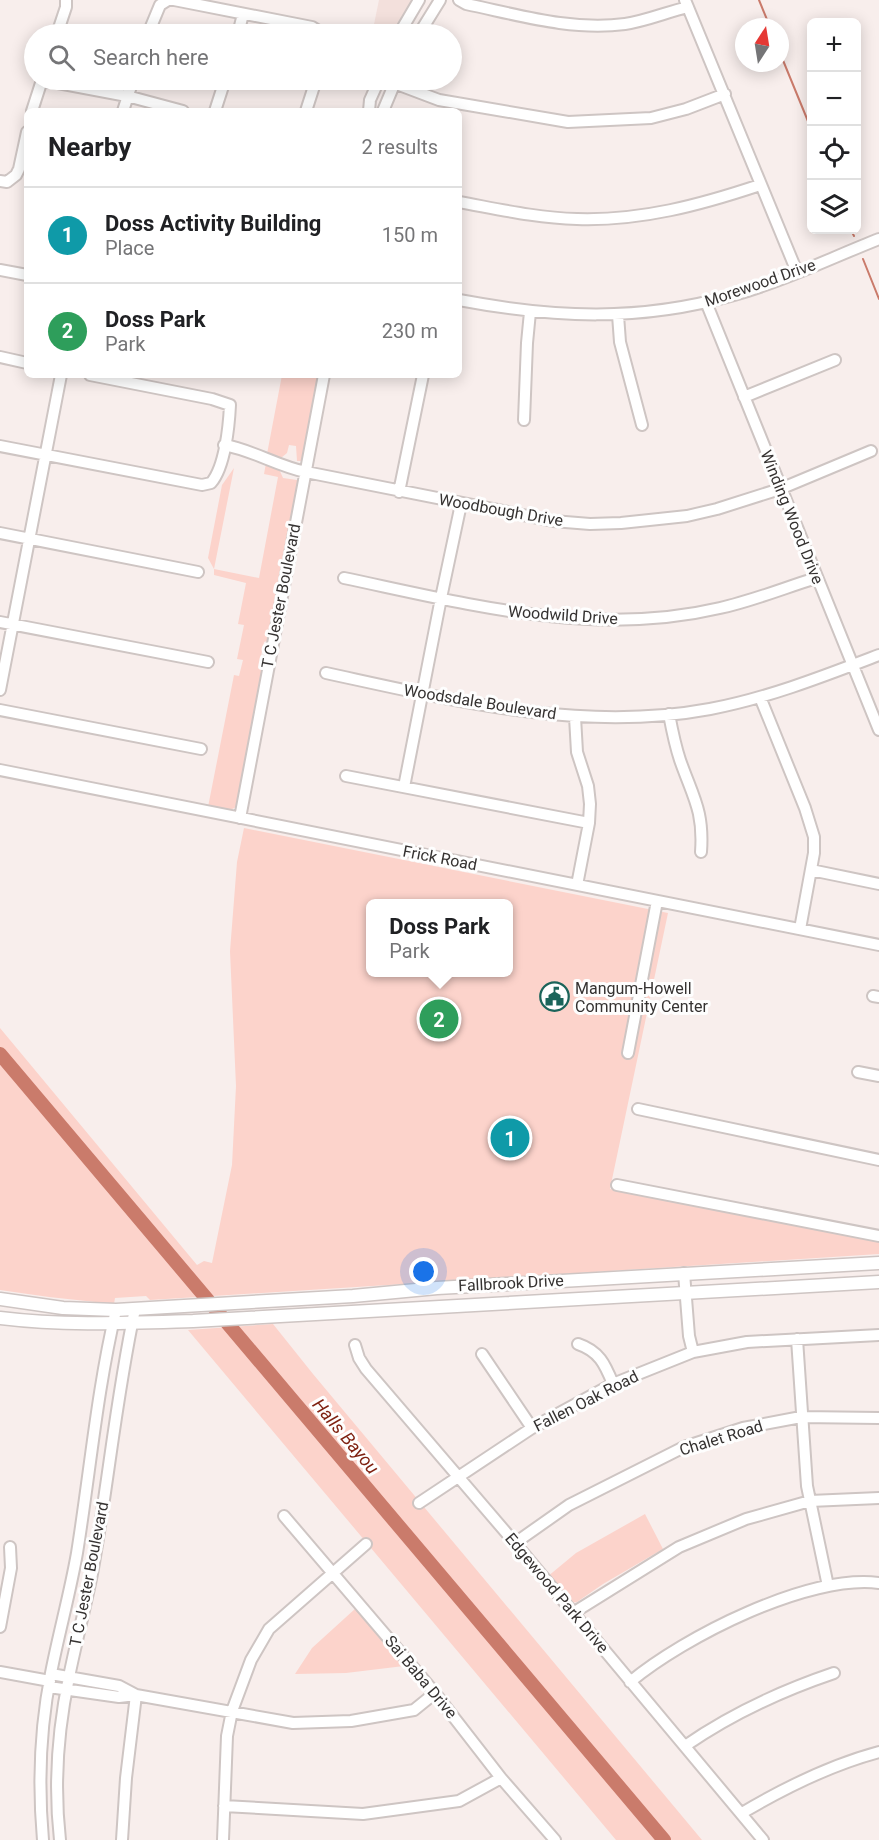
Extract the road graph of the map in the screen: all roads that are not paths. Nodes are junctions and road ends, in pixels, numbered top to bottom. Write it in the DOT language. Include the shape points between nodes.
graph roads {
  1 [pos="66,0"];
  2 [pos="419,0"];
  3 [pos="440,0"];
  4 [pos="459,0"];
  5 [pos="686,3"];
  6 [pos="243,14"];
  7 [pos="60,24"];
  8 [pos="151,24"];
  9 [pos="240,24"];
  10 [pos="296,24"];
  11 [pos="405,24"];
  12 [pos="425,24"];
  13 [pos="39,90"];
  14 [pos="96,90"];
  15 [pos="130,90"];
  16 [pos="222,90"];
  17 [pos="313,90"];
  18 [pos="374,90"];
  19 [pos="389,90"];
  20 [pos="414,90"];
  21 [pos="725,94"];
  22 [pos="128,96"];
  23 [pos="33,108"];
  24 [pos="124,108"];
  25 [pos="172,108"];
  26 [pos="216,108"];
  27 [pos="307,108"];
  28 [pos="369,108"];
  29 [pos="384,108"];
  30 [pos="24,146"];
  31 [pos="0,182"];
  32 [pos="760,185"];
  33 [pos="462,202"];
  34 [pos="879,239"];
  35 [pos="0,270"];
  36 [pos="797,272"];
  37 [pos="24,274"];
  38 [pos="462,301"];
  39 [pos="706,302"];
  40 [pos="530,312"];
  41 [pos="618,315"];
  42 [pos="0,357"];
  43 [pos="835,360"];
  44 [pos="24,362"];
  45 [pos="60,378"];
  46 [pos="105,378"];
  47 [pos="323,378"];
  48 [pos="422,378"];
  49 [pos="744,397"];
  50 [pos="524,420"];
  51 [pos="642,425"];
  52 [pos="224,445"];
  53 [pos="0,446"];
  54 [pos="871,451"];
  55 [pos="46,454"];
  56 [pos="306,472"];
  57 [pos="780,489"];
  58 [pos="399,492"];
  59 [pos="461,504"];
  60 [pos="0,533"];
  61 [pos="29,539"];
  62 [pos="198,572"];
  63 [pos="344,578"];
  64 [pos="816,578"];
  65 [pos="441,598"];
  66 [pos="0,622"];
  67 [pos="13,625"];
  68 [pos="879,655"];
  69 [pos="208,662"];
  70 [pos="854,665"];
  71 [pos="326,673"];
  72 [pos="0,690"];
  73 [pos="422,693"];
  74 [pos="759,697"];
  75 [pos="0,710"];
  76 [pos="669,714"];
  77 [pos="575,717"];
  78 [pos="879,730"];
  79 [pos="201,749"];
  80 [pos="0,770"];
  81 [pos="346,776"];
  82 [pos="404,788"];
  83 [pos="240,818"];
  84 [pos="589,823"];
  85 [pos="701,852"];
  86 [pos="811,870"];
  87 [pos="879,884"];
  88 [pos="577,885"];
  89 [pos="657,901"];
  90 [pos="800,929"];
  91 [pos="879,945"];
  92 [pos="628,1053"];
  93 [pos="858,1072"];
  94 [pos="879,1076"];
  95 [pos="638,1109"];
  96 [pos="879,1161"];
  97 [pos="617,1185"];
  98 [pos="879,1236"];
  99 [pos="879,1263"];
  100 [pos="852,1264"];
  101 [pos="684,1274"];
  102 [pos="879,1282"];
  103 [pos="516,1283"];
  104 [pos="853,1283"];
  105 [pos="686,1292"];
  106 [pos="353,1296"];
  107 [pos="0,1299"];
  108 [pos="517,1302"];
  109 [pos="135,1309"];
  110 [pos="116,1310"];
  111 [pos="354,1312"];
  112 [pos="0,1318"];
  113 [pos="132,1323"];
  114 [pos="113,1324"];
  115 [pos="879,1335"];
  116 [pos="797,1339"];
  117 [pos="578,1344"];
  118 [pos="355,1345"];
  119 [pos="693,1352"];
  120 [pos="482,1353"];
  121 [pos="613,1384"];
  122 [pos="801,1417"];
  123 [pos="879,1418"];
  124 [pos="532,1428"];
  125 [pos="458,1476"];
  126 [pos="879,1498"];
  127 [pos="810,1502"];
  128 [pos="419,1503"];
  129 [pos="284,1516"];
  130 [pos="515,1543"];
  131 [pos="366,1544"];
  132 [pos="10,1547"];
  133 [pos="332,1572"];
  134 [pos="879,1582"];
  135 [pos="828,1586"];
  136 [pos="573,1613"];
  137 [pos="0,1627"];
  138 [pos="0,1672"];
  139 [pos="834,1673"];
  140 [pos="69,1678"];
  141 [pos="50,1681"];
  142 [pos="630,1682"];
  143 [pos="66,1690"];
  144 [pos="435,1693"];
  145 [pos="136,1695"];
  146 [pos="232,1711"];
  147 [pos="685,1746"];
  148 [pos="879,1752"];
  149 [pos="501,1778"];
  150 [pos="224,1806"];
  151 [pos="742,1813"];
  152 [pos="43,1840"];
  153 [pos="60,1840"];
  154 [pos="122,1840"];
  155 [pos="223,1840"];
  156 [pos="555,1840"];
  157 [pos="763,1840"];
  1 -- 7 [label="street"];
  2 -- 11 [label="street"];
  3 -- 12 [label="street"];
  4 -- 5 [label="street" via="569,25 600,26 628,24"];
  5 -- 21 [label="street"];
  6 -- 8 [label="street" via="174,0 164,2 156,10"];
  6 -- 9 [label="street"];
  6 -- 10 [label="street"];
  13 -- 23 [label="street"];
  14 -- 22 [label="street"];
  15 -- 22 [label="street"];
  16 -- 26 [label="street"];
  17 -- 27 [label="street"];
  18 -- 28 [label="street"];
  19 -- 29 [label="street"];
  20 -- 21 [label="street" via="439,100 568,122 651,118"];
  21 -- 32 [label="street"];
  22 -- 24 [label="street"];
  22 -- 25 [label="street"];
  30 -- 31 [label="street" via="12,180"];
  32 -- 33 [label="street" via="668,212 620,218 574,219"];
  32 -- 36 [label="street"];
  34 -- 36 [label="street, Morewood Drive"];
  35 -- 37 [label="street"];
  36 -- 39 [label="street, Morewood Drive"];
  38 -- 40 [label="street, Morewood Drive"];
  39 -- 41 [label="street, Morewood Drive"];
  39 -- 49 [label="street, Winding Wood Drive"];
  40 -- 41 [label="street, Morewood Drive"];
  40 -- 50 [label="street"];
  41 -- 51 [label="street" via="620,342"];
  42 -- 44 [label="street"];
  43 -- 49 [label="street"];
  45 -- 55 [label="street"];
  46 -- 52 [label="street" via="230,405"];
  47 -- 56 [label="street, T C Jester Boulevard"];
  48 -- 58 [label="street"];
  49 -- 57 [label="street, Winding Wood Drive"];
  52 -- 55 [label="street" via="219,475 202,485"];
  52 -- 56 [label="street, Woodbough Drive"];
  53 -- 55 [label="street"];
  54 -- 57 [label="street, Woodbough Drive"];
  55 -- 61 [label="street"];
  56 -- 58 [label="street, Woodbough Drive"];
  56 -- 83 [label="street, T C Jester Boulevard"];
  57 -- 59 [label="street, Woodbough Drive" via="687,516 621,523 553,521"];
  57 -- 64 [label="street, Winding Wood Drive"];
  58 -- 59 [label="street, Woodbough Drive"];
  59 -- 65 [label="street"];
  60 -- 61 [label="street"];
  61 -- 62 [label="street"];
  61 -- 67 [label="street"];
  63 -- 65 [label="street, Woodwild Drive"];
  64 -- 65 [label="street, Woodwild Drive" via="720,608 605,621 551,618"];
  64 -- 70 [label="street, Winding Wood Drive"];
  65 -- 73 [label="street"];
  66 -- 67 [label="street"];
  67 -- 69 [label="street"];
  67 -- 72 [label="street"];
  68 -- 70 [label="street, Woodsdale Boulevard"];
  70 -- 74 [label="street, Woodsdale Boulevard"];
  70 -- 78 [label="street, Winding Wood Drive"];
  71 -- 73 [label="street, Woodsdale Boulevard"];
  73 -- 77 [label="street, Woodsdale Boulevard"];
  73 -- 82 [label="street"];
  74 -- 76 [label="street, Woodsdale Boulevard"];
  74 -- 86 [label="street" via="810,822 814,837"];
  75 -- 79 [label="street"];
  76 -- 77 [label="street, Woodsdale Boulevard"];
  76 -- 85 [label="street" via="680,760 701,815"];
  77 -- 84 [label="street" via="577,752 588,786"];
  80 -- 83 [label="street, Frick Road"];
  81 -- 82 [label="street"];
  82 -- 84 [label="street"];
  83 -- 88 [label="street, Frick Road"];
  84 -- 88 [label="street"];
  86 -- 87 [label="street"];
  86 -- 90 [label="street"];
  88 -- 89 [label="street, Frick Road"];
  89 -- 90 [label="street, Frick Road"];
  89 -- 92 [label="street"];
  90 -- 91 [label="street, Frick Road"];
  93 -- 94 [label="street"];
  95 -- 96 [label="street"];
  97 -- 98 [label="street"];
  99 -- 100 [label="main road, Fallbrook Drive"];
  100 -- 101 [label="main road, Fallbrook Drive"];
  100 -- 104 [label="main road"];
  101 -- 103 [label="main road, Fallbrook Drive"];
  101 -- 105 [label="street"];
  102 -- 104 [label="main road, Fallbrook Drive"];
  103 -- 106 [label="main road, Fallbrook Drive"];
  103 -- 108 [label="main road"];
  104 -- 105 [label="main road, Fallbrook Drive"];
  105 -- 108 [label="main road, Fallbrook Drive"];
  105 -- 119 [label="street"];
  106 -- 109 [label="main road, Fallbrook Drive"];
  106 -- 111 [label="main road"];
  107 -- 110 [label="main road, Fallbrook Drive" via="63,1308"];
  108 -- 111 [label="main road, Fallbrook Drive"];
  109 -- 110 [label="main road, Fallbrook Drive"];
  109 -- 113 [label="street, T C Jester Boulevard"];
  110 -- 114 [label="street, T C Jester Boulevard"];
  111 -- 113 [label="main road, Fallbrook Drive"];
  112 -- 114 [label="main road, Fallbrook Drive"];
  113 -- 114 [label="main road, Fallbrook Drive"];
  113 -- 140 [label="street, T C Jester Boulevard" via="92,1576"];
  114 -- 141 [label="street, T C Jester Boulevard" via="73,1574"];
  115 -- 116 [label="street, Fallen Oak Road"];
  116 -- 119 [label="street, Fallen Oak Road" via="747,1342"];
  116 -- 122 [label="street"];
  117 -- 121 [label="street" via="601,1357"];
  118 -- 125 [label="street, Edgewood Park Drive" via="366,1369"];
  119 -- 121 [label="street, Fallen Oak Road"];
  120 -- 124 [label="street"];
  121 -- 124 [label="street, Fallen Oak Road"];
  122 -- 123 [label="street, Chalet Road"];
  122 -- 127 [label="street"];
  122 -- 130 [label="street, Chalet Road" via="743,1428 684,1447 569,1504"];
  124 -- 125 [label="street, Fallen Oak Road"];
  125 -- 128 [label="street, Fallen Oak Road"];
  125 -- 130 [label="street, Edgewood Park Drive"];
  126 -- 127 [label="street"];
  127 -- 135 [label="street"];
  127 -- 136 [label="street" via="746,1519 679,1547"];
  129 -- 133 [label="street, Sai Baba Drive"];
  130 -- 136 [label="street, Edgewood Park Drive"];
  131 -- 133 [label="street"];
  132 -- 137 [label="street" via="11,1568"];
  133 -- 144 [label="street, Sai Baba Drive"];
  133 -- 146 [label="street" via="268,1629 251,1660"];
  134 -- 135 [label="street"];
  135 -- 142 [label="street" via="711,1629 675,1648"];
  136 -- 142 [label="street, Edgewood Park Drive"];
  138 -- 141 [label="street"];
  139 -- 147 [label="street" via="775,1695"];
  140 -- 141 [label="street"];
  140 -- 143 [label="street, T C Jester Boulevard"];
  140 -- 145 [label="street" via="119,1686"];
  141 -- 143 [label="street"];
  141 -- 152 [label="street, T C Jester Boulevard" via="41,1756"];
  142 -- 147 [label="street, Edgewood Park Drive"];
  143 -- 145 [label="street" via="119,1697"];
  143 -- 153 [label="street, T C Jester Boulevard" via="59,1767"];
  144 -- 146 [label="street" via="414,1710 351,1721 293,1723"];
  144 -- 149 [label="street, Sai Baba Drive"];
  145 -- 146 [label="street"];
  145 -- 154 [label="street"];
  146 -- 150 [label="street"];
  147 -- 151 [label="street, Edgewood Park Drive"];
  148 -- 151 [label="street" via="815,1774"];
  149 -- 150 [label="street" via="459,1801 363,1814"];
  149 -- 156 [label="street, Sai Baba Drive"];
  150 -- 155 [label="street"];
  151 -- 157 [label="street, Edgewood Park Drive"];
}
